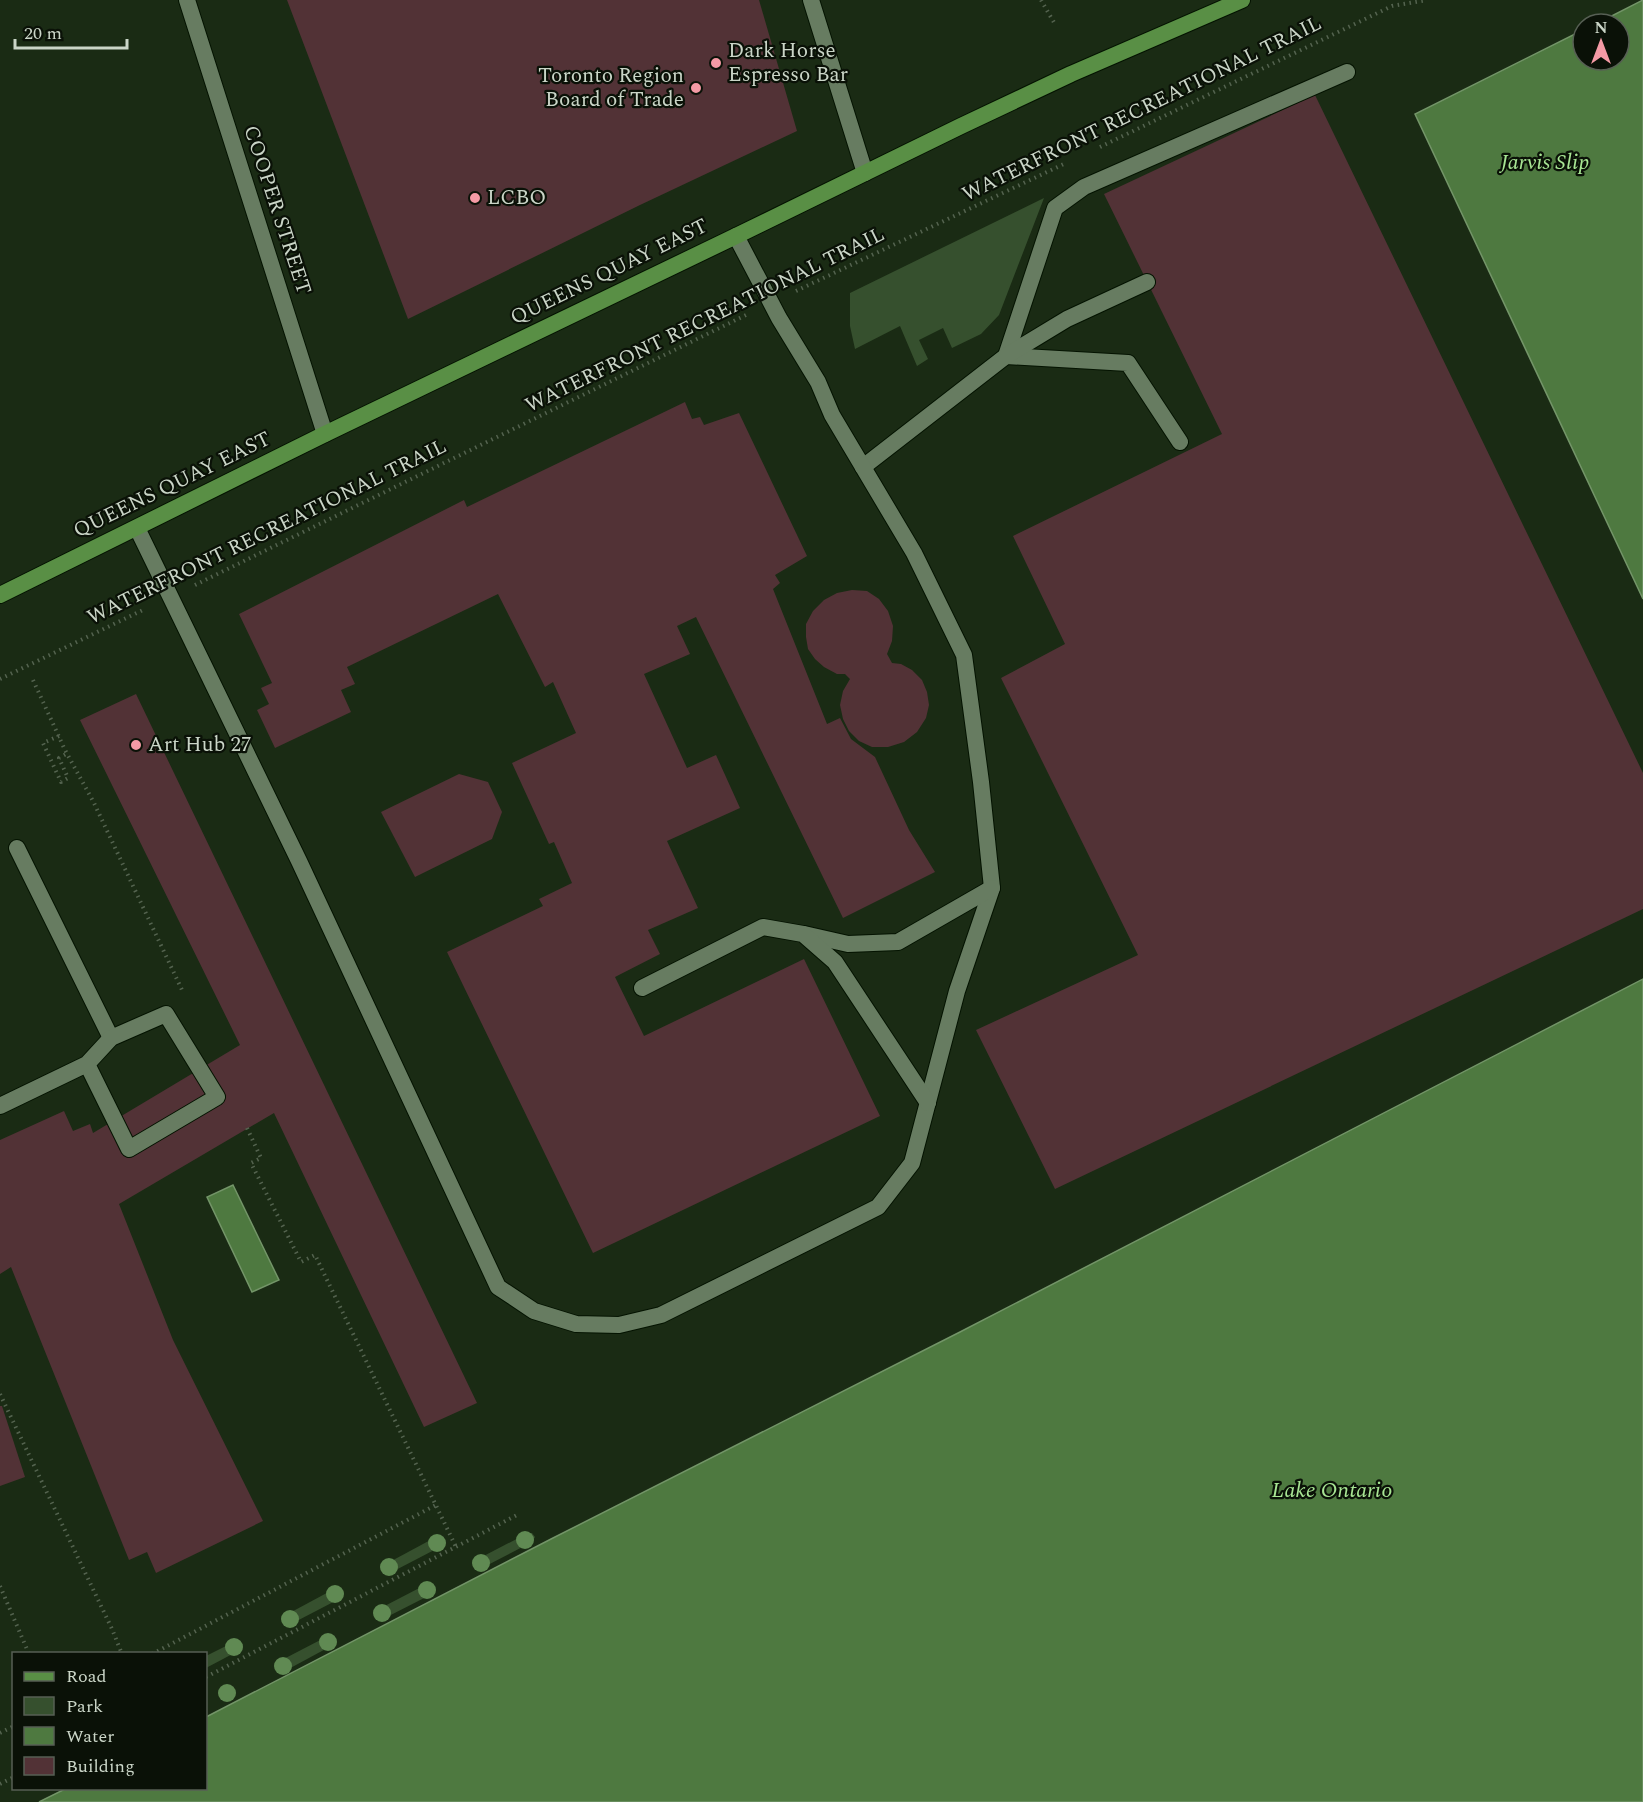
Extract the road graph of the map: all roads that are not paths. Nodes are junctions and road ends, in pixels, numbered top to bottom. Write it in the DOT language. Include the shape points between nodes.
graph roads {
  1 [pos="188,0"];
  2 [pos="811,0"];
  3 [pos="1242,0"];
  4 [pos="1347,72"];
  5 [pos="865,173"];
  6 [pos="736,237"];
  7 [pos="1147,282"];
  8 [pos="1006,356"];
  9 [pos="325,434"];
  10 [pos="1180,442"];
  11 [pos="863,466"];
  12 [pos="137,528"];
  13 [pos="0,595"];
  14 [pos="17,848"];
  15 [pos="992,888"];
  16 [pos="803,934"];
  17 [pos="642,988"];
  18 [pos="111,1038"];
  19 [pos="87,1064"];
  20 [pos="928,1103"];
  21 [pos="0,1106"];
  1 -- 9 [label="street, COOPER STREET"];
  2 -- 5 [label="street"];
  3 -- 5 [label="main road, QUEENS QUAY EAST" via="1071,74"];
  4 -- 8 [label="street" via="1084,187 1055,208"];
  5 -- 6 [label="main road, QUEENS QUAY EAST"];
  6 -- 9 [label="main road, QUEENS QUAY EAST"];
  6 -- 11 [label="street"];
  7 -- 8 [label="street" via="1067,319"];
  8 -- 10 [label="street" via="1128,363"];
  8 -- 11 [label="street"];
  9 -- 12 [label="main road, QUEENS QUAY EAST"];
  11 -- 15 [label="street" via="914,553 964,655"];
  12 -- 13 [label="main road, QUEENS QUAY EAST"];
  12 -- 20 [label="street" via="299,861 498,1287 534,1311 576,1324 619,1325 661,1315 878,1207 912,1163"];
  14 -- 18 [label="street"];
  15 -- 16 [label="street" via="898,942 848,944"];
  15 -- 20 [label="street" via="957,991"];
  16 -- 17 [label="street" via="763,927"];
  16 -- 20 [label="street" via="835,962"];
  18 -- 19 [label="street"];
  18 -- 19 [label="street" via="166,1014 217,1097 129,1149"];
  19 -- 21 [label="street"];
}
